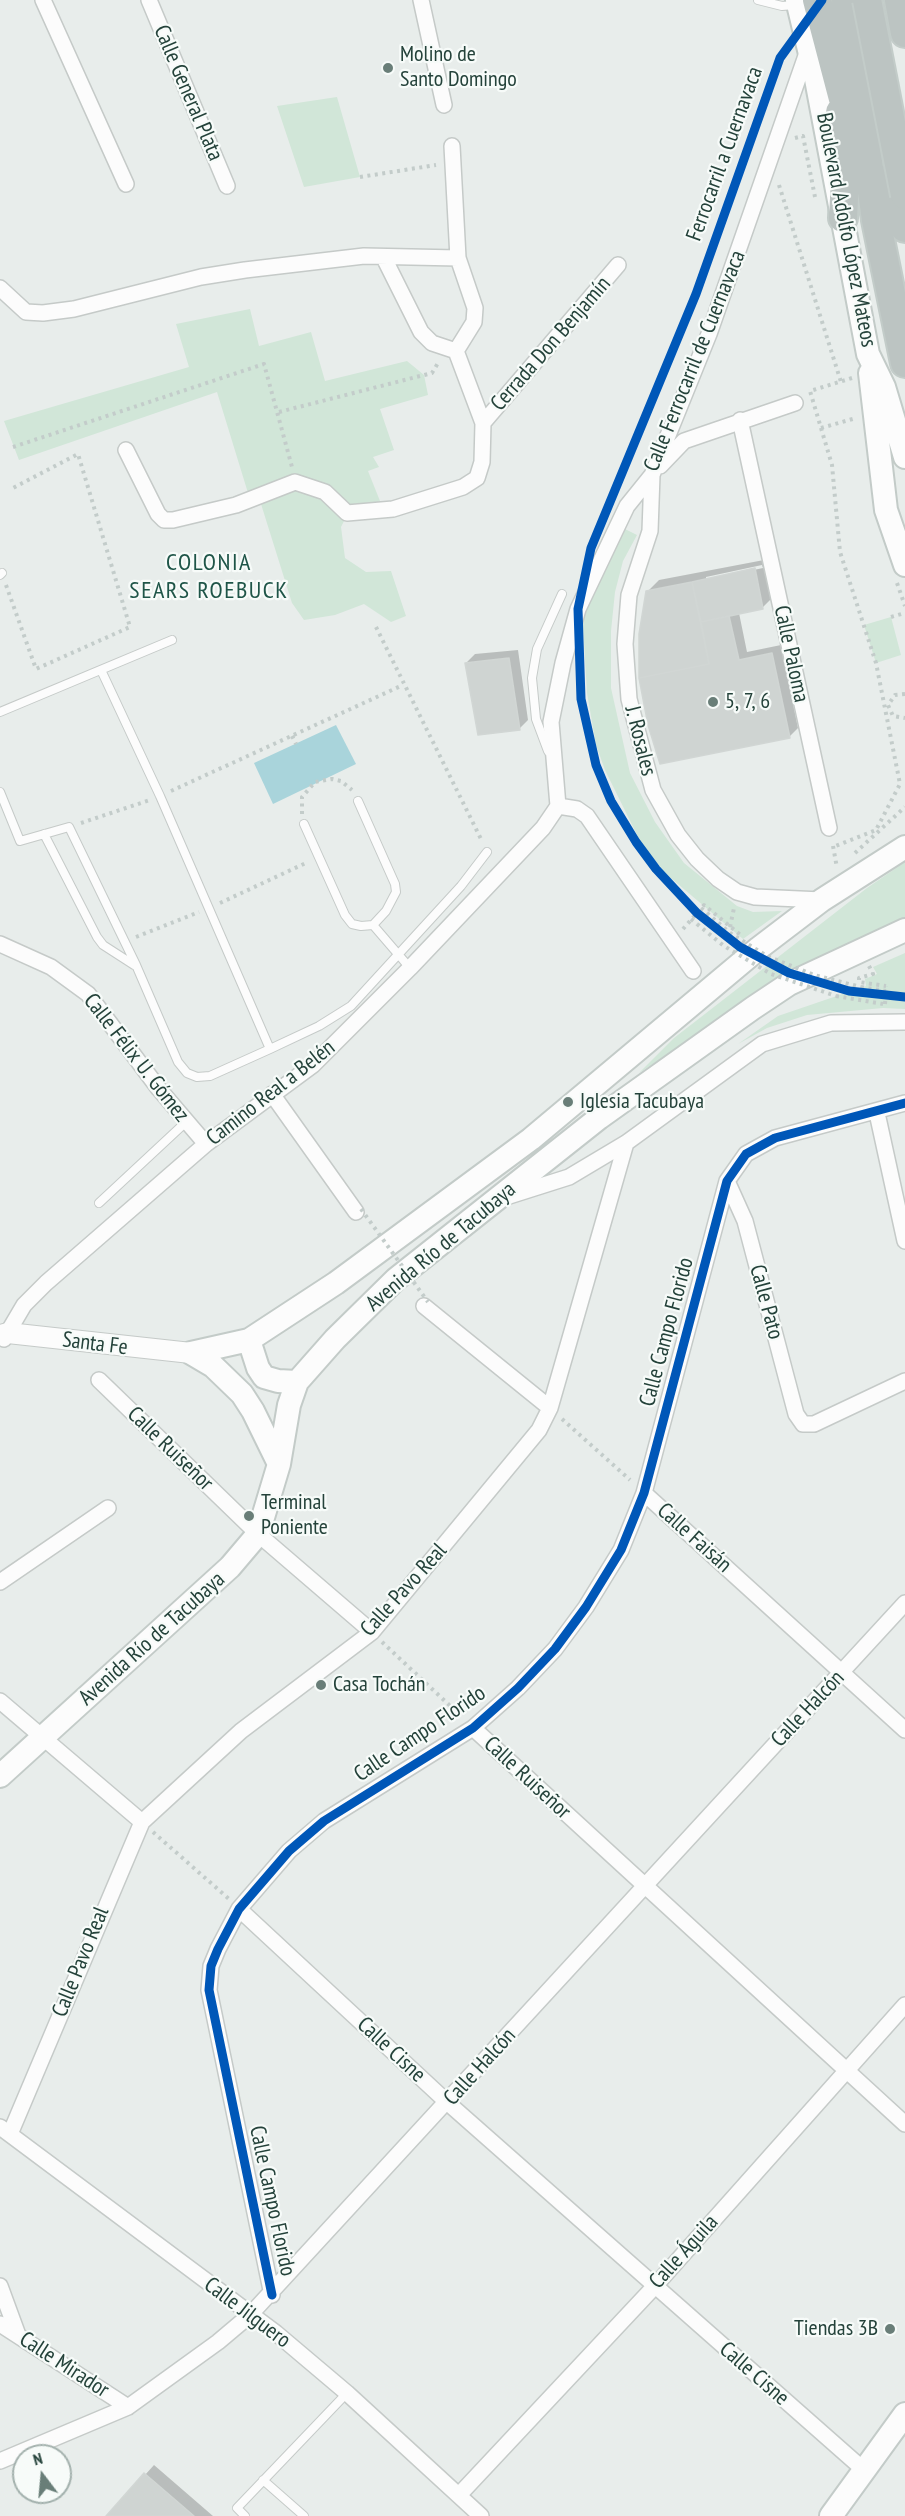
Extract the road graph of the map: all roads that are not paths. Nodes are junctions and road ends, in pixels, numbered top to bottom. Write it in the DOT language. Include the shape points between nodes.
graph roads {
  1 [pos="43,0"];
  2 [pos="149,0"];
  3 [pos="421,0"];
  4 [pos="758,0"];
  5 [pos="846,0"];
  6 [pos="869,0"];
  7 [pos="899,0"];
  8 [pos="806,1"];
  9 [pos="905,33"];
  10 [pos="809,47"];
  11 [pos="444,105"];
  12 [pos="453,154"];
  13 [pos="126,184"];
  14 [pos="227,186"];
  15 [pos="905,195"];
  16 [pos="843,218"];
  17 [pos="876,220"];
  18 [pos="905,228"];
  19 [pos="384,258"];
  20 [pos="458,258"];
  21 [pos="618,265"];
  22 [pos="0,288"];
  23 [pos="451,350"];
  24 [pos="868,354"];
  25 [pos="905,363"];
  26 [pos="795,403"];
  27 [pos="740,420"];
  28 [pos="483,423"];
  29 [pos="126,450"];
  30 [pos="905,457"];
  31 [pos="652,475"];
  32 [pos="905,565"];
  33 [pos="562,594"];
  34 [pos="172,640"];
  35 [pos="101,670"];
  36 [pos="0,712"];
  37 [pos="553,763"];
  38 [pos="0,792"];
  39 [pos="358,801"];
  40 [pos="558,806"];
  41 [pos="304,824"];
  42 [pos="829,828"];
  43 [pos="905,830"];
  44 [pos="44,834"];
  45 [pos="905,847"];
  46 [pos="488,852"];
  47 [pos="843,875"];
  48 [pos="822,900"];
  49 [pos="373,925"];
  50 [pos="905,930"];
  51 [pos="0,944"];
  52 [pos="397,953"];
  53 [pos="136,966"];
  54 [pos="411,968"];
  55 [pos="693,971"];
  56 [pos="905,1022"];
  57 [pos="270,1049"];
  58 [pos="272,1094"];
  59 [pos="905,1103"];
  60 [pos="877,1113"];
  61 [pos="186,1122"];
  62 [pos="626,1143"];
  63 [pos="206,1144"];
  64 [pos="727,1181"];
  65 [pos="494,1201"];
  66 [pos="99,1203"];
  67 [pos="360,1214"];
  68 [pos="905,1241"];
  69 [pos="426,1304"];
  70 [pos="3,1338"];
  71 [pos="249,1340"];
  72 [pos="191,1353"];
  73 [pos="99,1380"];
  74 [pos="905,1381"];
  75 [pos="297,1382"];
  76 [pos="550,1408"];
  77 [pos="279,1464"];
  78 [pos="644,1493"];
  79 [pos="108,1508"];
  80 [pos="258,1534"];
  81 [pos="0,1582"];
  82 [pos="905,1603"];
  83 [pos="372,1632"];
  84 [pos="842,1674"];
  85 [pos="0,1701"];
  86 [pos="473,1728"];
  87 [pos="905,1730"];
  88 [pos="42,1739"];
  89 [pos="0,1776"];
  90 [pos="142,1822"];
  91 [pos="644,1886"];
  92 [pos="239,1909"];
  93 [pos="905,2005"];
  94 [pos="846,2069"];
  95 [pos="448,2103"];
  96 [pos="905,2124"];
  97 [pos="5,2130"];
  98 [pos="0,2286"];
  99 [pos="654,2286"];
  100 [pos="272,2295"];
  101 [pos="250,2315"];
  102 [pos="0,2324"];
  103 [pos="18,2336"];
  104 [pos="347,2393"];
  105 [pos="128,2407"];
  106 [pos="905,2414"];
  107 [pos="0,2461"];
  108 [pos="864,2470"];
  109 [pos="263,2480"];
  110 [pos="459,2495"];
  111 [pos="245,2516"];
  112 [pos="304,2516"];
  113 [pos="481,2516"];
  114 [pos="831,2516"];
  1 -- 13 [label="street"];
  2 -- 14 [label="street, Calle General Plata"];
  3 -- 11 [label="street"];
  4 -- 8 [label="lane" via="782,6"];
  5 -- 17 [label="highway"];
  6 -- 15 [label="highway, bridge"];
  6 -- 18 [label="highway"];
  7 -- 9 [label="highway"];
  8 -- 10 [label="main road, Boulevard Adolfo López Mateos"];
  8 -- 16 [label="highway" via="844,131"];
  8 -- 17 [label="highway"];
  10 -- 16 [label="main road, Boulevard Adolfo López Mateos"];
  10 -- 31 [label="street, Calle Ferrocarril de Cuernavaca" via="709,334"];
  12 -- 20 [label="street"];
  16 -- 24 [label="main road, Boulevard Adolfo López Mateos"];
  17 -- 25 [label="highway"];
  19 -- 20 [label="street"];
  19 -- 22 [label="street" via="343,258 201,277 74,309 26,312"];
  19 -- 23 [label="street" via="421,332 432,343"];
  20 -- 23 [label="street" via="475,308 474,322"];
  21 -- 28 [label="street, Cerrada Don Benjamín"];
  23 -- 28 [label="street"];
  24 -- 30 [label="main road, Boulevard Adolfo López Mateos" via="885,387"];
  24 -- 32 [label="main road" via="886,510"];
  26 -- 27 [label="street"];
  27 -- 31 [label="street" via="684,441"];
  27 -- 42 [label="street, Calle Paloma"];
  28 -- 29 [label="street" via="482,462 477,478 463,487 393,509 353,514 325,492 295,482 255,499 164,520"];
  31 -- 37 [label="street, Calle Ferrocarril de Cuernavaca" via="627,506 578,609 551,722"];
  31 -- 48 [label="street, J. Rosales" via="650,531 629,595 625,644 629,699 653,790 678,835 697,859 736,892 755,897"];
  33 -- 37 [label="lane" via="537,649 532,678 536,719"];
  34 -- 35 [label="lane"];
  35 -- 36 [label="lane"];
  35 -- 57 [label="lane"];
  37 -- 40 [label="street, Calle Ferrocarril de Cuernavaca"];
  38 -- 44 [label="lane" via="20,841"];
  39 -- 49 [label="lane" via="396,892"];
  40 -- 54 [label="street, Camino Real a Belén" via="543,828"];
  40 -- 55 [label="street" via="587,816"];
  41 -- 49 [label="lane" via="345,915 352,924"];
  43 -- 47 [label="main road"];
  44 -- 53 [label="lane" via="97,937"];
  44 -- 53 [label="lane" via="69,827"];
  45 -- 47 [label="main road, Avenida Río de Tacubaya"];
  46 -- 52 [label="lane"];
  47 -- 48 [label="main road, Avenida Río de Tacubaya"];
  48 -- 71 [label="main road, Avenida Río de Tacubaya" via="712,984 531,1139 336,1283"];
  49 -- 52 [label="lane"];
  50 -- 65 [label="main road, Avenida Río de Tacubaya" via="789,984 599,1118"];
  51 -- 61 [label="street, Calle Félix U. Gómez" via="51,967 88,994"];
  52 -- 54 [label="lane"];
  52 -- 57 [label="lane" via="351,1006"];
  53 -- 57 [label="lane" via="178,1062 187,1073 210,1076"];
  54 -- 58 [label="street, Camino Real a Belén" via="313,1065"];
  56 -- 62 [label="street" via="831,1023 762,1044"];
  58 -- 63 [label="street, Camino Real a Belén"];
  58 -- 67 [label="street"];
  59 -- 60 [label="street, Calle Campo Florido"];
  60 -- 64 [label="street, Calle Campo Florido" via="776,1137 746,1154"];
  60 -- 68 [label="street"];
  61 -- 63 [label="street, Calle Félix U. Gómez"];
  61 -- 66 [label="lane"];
  62 -- 65 [label="street" via="569,1177"];
  62 -- 76 [label="street, Calle Pavo Real"];
  63 -- 70 [label="street, Camino Real a Belén" via="31,1296"];
  64 -- 74 [label="street, Calle Pato" via="745,1221 796,1413 803,1424 814,1424"];
  64 -- 78 [label="street, Calle Campo Florido"];
  65 -- 75 [label="main road, Avenida Río de Tacubaya" via="396,1279"];
  69 -- 76 [label="street"];
  70 -- 72 [label="street, Santa Fe"];
  71 -- 72 [label="main road, Avenida Río de Tacubaya"];
  71 -- 75 [label="main road" via="264,1377"];
  72 -- 77 [label="main road" via="213,1366 242,1394"];
  73 -- 80 [label="street, Calle Ruiseñor"];
  75 -- 77 [label="main road, Avenida Río de Tacubaya"];
  76 -- 83 [label="street, Calle Pavo Real" via="521,1454"];
  77 -- 80 [label="main road, Avenida Río de Tacubaya"];
  78 -- 84 [label="street, Calle Faisán"];
  78 -- 86 [label="street, Calle Campo Florido" via="621,1550 586,1607 555,1649"];
  79 -- 81 [label="street"];
  80 -- 83 [label="street, Calle Ruiseñor"];
  80 -- 88 [label="main road, Avenida Río de Tacubaya" via="230,1568"];
  82 -- 84 [label="street, Calle Halcón"];
  83 -- 90 [label="street, Calle Pavo Real" via="241,1731"];
  84 -- 87 [label="street, Calle Faisán"];
  84 -- 91 [label="street, Calle Halcón"];
  85 -- 88 [label="street"];
  86 -- 91 [label="street, Calle Ruiseñor"];
  86 -- 92 [label="street, Calle Campo Florido" via="324,1821 282,1858"];
  88 -- 89 [label="main road, Avenida Río de Tacubaya"];
  88 -- 90 [label="street"];
  90 -- 97 [label="street, Calle Pavo Real"];
  91 -- 94 [label="street, Calle Ruiseñor"];
  91 -- 95 [label="street, Calle Halcón"];
  92 -- 95 [label="street, Calle Cisne"];
  92 -- 100 [label="street, Calle Campo Florido" via="212,1966 209,1990"];
  93 -- 94 [label="street, Calle Águila"];
  94 -- 96 [label="street, Calle Ruiseñor"];
  94 -- 99 [label="street, Calle Águila"];
  95 -- 99 [label="street, Calle Cisne"];
  95 -- 100 [label="street, Calle Halcón"];
  97 -- 101 [label="street, Calle Jilguero"];
  98 -- 103 [label="street"];
  99 -- 108 [label="street, Calle Cisne"];
  99 -- 110 [label="street, Calle Águila"];
  100 -- 101 [label="street, Calle Halcón"];
  101 -- 104 [label="street, Calle Jilguero"];
  101 -- 105 [label="street, Calle Halcón"];
  102 -- 103 [label="street, Calle Mirador"];
  103 -- 105 [label="street, Calle Mirador"];
  104 -- 109 [label="lane"];
  104 -- 110 [label="street, Calle Jilguero"];
  105 -- 107 [label="street, Calle Halcón"];
  106 -- 108 [label="main road"];
  108 -- 114 [label="main road"];
  109 -- 111 [label="lane" via="237,2508"];
  109 -- 112 [label="lane"];
  110 -- 113 [label="street, Calle Jilguero"];
}
